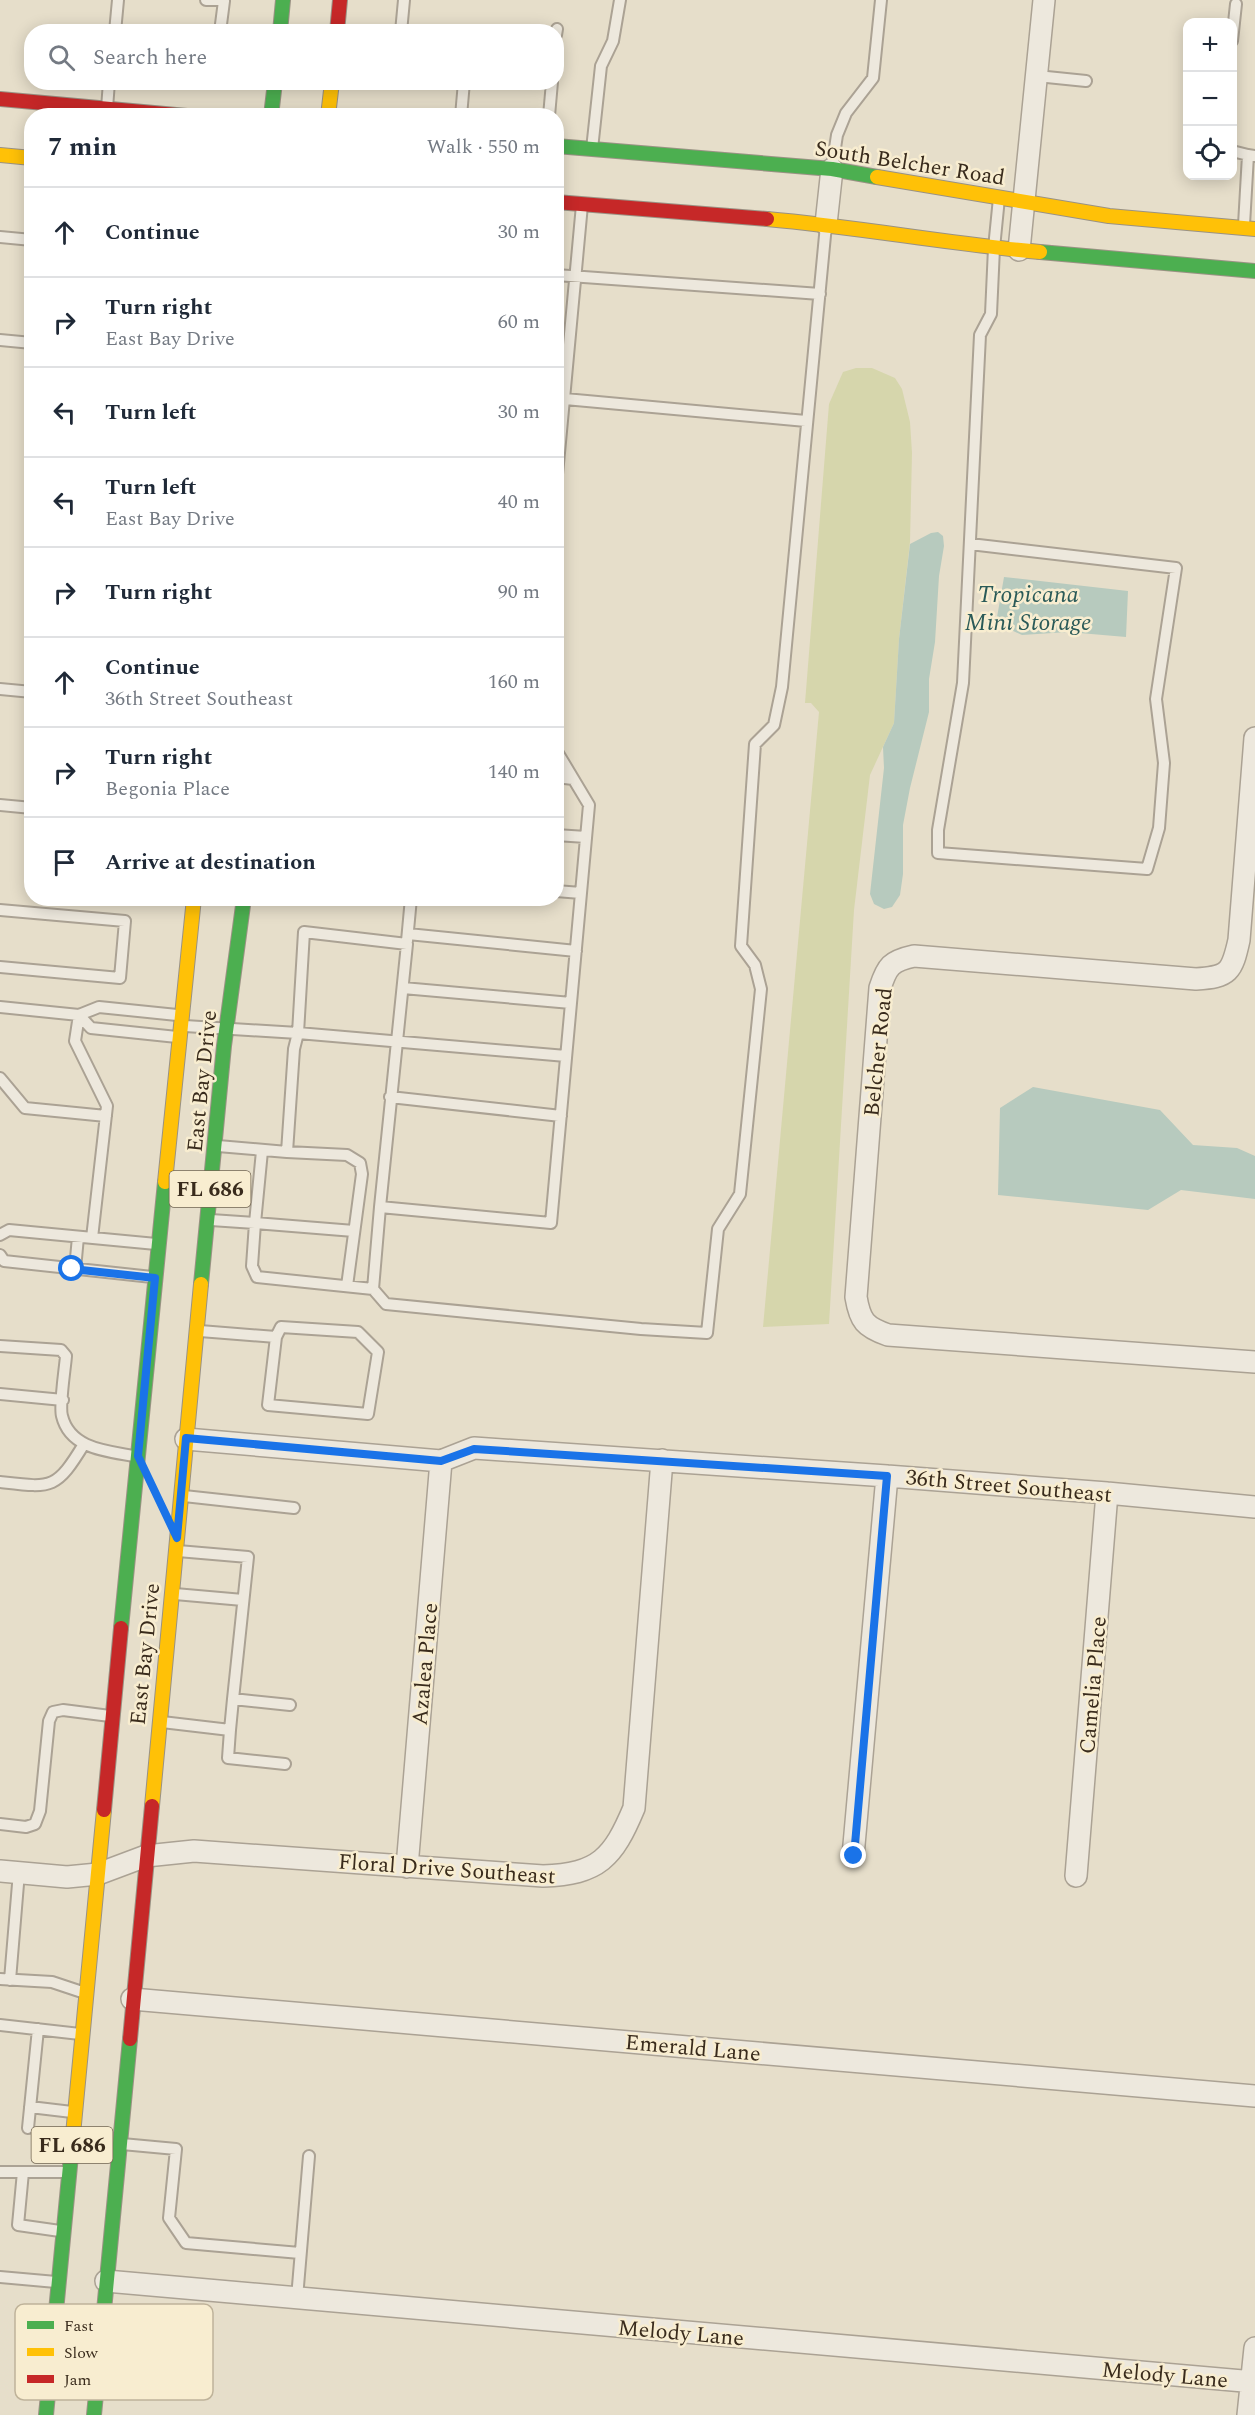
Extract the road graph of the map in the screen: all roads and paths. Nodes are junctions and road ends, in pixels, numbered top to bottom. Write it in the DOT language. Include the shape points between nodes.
graph roads {
  1 [pos="118,0"];
  2 [pos="206,0"];
  3 [pos="283,0"];
  4 [pos="340,0"];
  5 [pos="404,0"];
  6 [pos="620,0"];
  7 [pos="881,0"];
  8 [pos="1044,0"];
  9 [pos="224,1"];
  10 [pos="1236,4"];
  11 [pos="1235,18"];
  12 [pos="116,24"];
  13 [pos="221,24"];
  14 [pos="281,24"];
  15 [pos="338,24"];
  16 [pos="402,24"];
  17 [pos="1037,76"];
  18 [pos="1086,81"];
  19 [pos="108,90"];
  20 [pos="274,90"];
  21 [pos="331,90"];
  22 [pos="463,90"];
  23 [pos="551,90"];
  24 [pos="0,99"];
  25 [pos="107,108"];
  26 [pos="272,108"];
  27 [pos="329,108"];
  28 [pos="462,108"];
  29 [pos="550,108"];
  30 [pos="564,147"];
  31 [pos="592,149"];
  32 [pos="1237,152"];
  33 [pos="0,155"];
  34 [pos="1252,156"];
  35 [pos="24,157"];
  36 [pos="832,169"];
  37 [pos="999,198"];
  38 [pos="1024,202"];
  39 [pos="564,203"];
  40 [pos="582,204"];
  41 [pos="826,224"];
  42 [pos="1249,229"];
  43 [pos="0,237"];
  44 [pos="24,239"];
  45 [pos="994,248"];
  46 [pos="1019,250"];
  47 [pos="1255,271"];
  48 [pos="564,275"];
  49 [pos="576,276"];
  50 [pos="820,294"];
  51 [pos="0,340"];
  52 [pos="24,342"];
  53 [pos="565,399"];
  54 [pos="564,407"];
  55 [pos="806,420"];
  56 [pos="970,543"];
  57 [pos="0,689"];
  58 [pos="24,691"];
  59 [pos="1255,738"];
  60 [pos="564,764"];
  61 [pos="564,778"];
  62 [pos="573,779"];
  63 [pos="0,805"];
  64 [pos="24,807"];
  65 [pos="564,836"];
  66 [pos="586,837"];
  67 [pos="564,892"];
  68 [pos="581,893"];
  69 [pos="193,906"];
  70 [pos="243,906"];
  71 [pos="410,906"];
  72 [pos="0,910"];
  73 [pos="407,939"];
  74 [pos="576,951"];
  75 [pos="0,967"];
  76 [pos="403,988"];
  77 [pos="571,1003"];
  78 [pos="0,1006"];
  79 [pos="79,1015"];
  80 [pos="181,1026"];
  81 [pos="226,1029"];
  82 [pos="298,1033"];
  83 [pos="395,1041"];
  84 [pos="566,1056"];
  85 [pos="0,1078"];
  86 [pos="390,1097"];
  87 [pos="106,1116"];
  88 [pos="561,1116"];
  89 [pos="214,1146"];
  90 [pos="262,1151"];
  91 [pos="287,1152"];
  92 [pos="380,1207"];
  93 [pos="207,1220"];
  94 [pos="255,1223"];
  95 [pos="354,1231"];
  96 [pos="0,1234"];
  97 [pos="78,1237"];
  98 [pos="92,1238"];
  99 [pos="159,1244"];
  100 [pos="0,1255"];
  101 [pos="75,1269"];
  102 [pos="155,1278"];
  103 [pos="346,1287"];
  104 [pos="374,1289"];
  105 [pos="197,1330"];
  106 [pos="276,1336"];
  107 [pos="0,1346"];
  108 [pos="1255,1362"];
  109 [pos="0,1394"];
  110 [pos="63,1400"];
  111 [pos="186,1438"];
  112 [pos="84,1444"];
  113 [pos="138,1456"];
  114 [pos="663,1460"];
  115 [pos="441,1461"];
  116 [pos="147,1476"];
  117 [pos="887,1476"];
  118 [pos="0,1482"];
  119 [pos="1107,1493"];
  120 [pos="181,1496"];
  121 [pos="294,1508"];
  122 [pos="1255,1508"];
  123 [pos="167,1517"];
  124 [pos="176,1544"];
  125 [pos="171,1594"];
  126 [pos="243,1600"];
  127 [pos="233,1699"];
  128 [pos="290,1705"];
  129 [pos="113,1716"];
  130 [pos="159,1722"];
  131 [pos="230,1730"];
  132 [pos="285,1764"];
  133 [pos="0,1824"];
  134 [pos="146,1856"];
  135 [pos="854,1856"];
  136 [pos="406,1867"];
  137 [pos="9,1871"];
  138 [pos="98,1874"];
  139 [pos="1076,1876"];
  140 [pos="5,1980"];
  141 [pos="86,1993"];
  142 [pos="132,1999"];
  143 [pos="0,2025"];
  144 [pos="38,2029"];
  145 [pos="82,2034"];
  146 [pos="1255,2096"];
  147 [pos="30,2107"];
  148 [pos="75,2112"];
  149 [pos="28,2128"];
  150 [pos="119,2144"];
  151 [pos="309,2156"];
  152 [pos="0,2172"];
  153 [pos="23,2172"];
  154 [pos="69,2173"];
  155 [pos="64,2231"];
  156 [pos="300,2253"];
  157 [pos="0,2277"];
  158 [pos="106,2281"];
  159 [pos="58,2283"];
  160 [pos="297,2298"];
  161 [pos="56,2304"];
  162 [pos="104,2304"];
  163 [pos="1255,2348"];
  164 [pos="1253,2382"];
  165 [pos="47,2400"];
  166 [pos="95,2400"];
  167 [pos="46,2415"];
  168 [pos="94,2415"];
  169 [pos="1248,2415"];
  1 -- 12 [label="lane"];
  2 -- 9 [label="lane"];
  3 -- 14 [label="main road"];
  4 -- 15 [label="main road"];
  5 -- 16 [label="lane"];
  6 -- 31 [label="lane" via="613,41 601,66"];
  7 -- 36 [label="lane" via="873,78 846,113 837,135"];
  8 -- 17 [label="street"];
  9 -- 13 [label="lane"];
  10 -- 11 [label="lane"];
  17 -- 18 [label="lane"];
  17 -- 38 [label="street"];
  19 -- 25 [label="lane"];
  20 -- 26 [label="main road"];
  21 -- 27 [label="main road"];
  22 -- 28 [label="lane"];
  23 -- 29 [label="lane"];
  24 -- 25 [label="main road"];
  30 -- 31 [label="main road, South Belcher Road"];
  31 -- 36 [label="main road, South Belcher Road"];
  32 -- 34 [label="lane"];
  33 -- 35 [label="main road"];
  34 -- 42 [label="lane"];
  36 -- 37 [label="main road, South Belcher Road"];
  36 -- 41 [label="street"];
  37 -- 38 [label="main road, South Belcher Road"];
  37 -- 45 [label="lane"];
  38 -- 42 [label="main road, South Belcher Road" via="1109,216"];
  38 -- 46 [label="street"];
  39 -- 40 [label="main road"];
  40 -- 41 [label="main road"];
  40 -- 49 [label="lane"];
  41 -- 45 [label="main road"];
  41 -- 50 [label="lane"];
  43 -- 44 [label="lane"];
  45 -- 46 [label="main road"];
  45 -- 56 [label="lane" via="991,314 980,335"];
  46 -- 47 [label="main road"];
  48 -- 49 [label="lane"];
  49 -- 50 [label="lane"];
  49 -- 53 [label="lane"];
  50 -- 55 [label="lane"];
  51 -- 52 [label="lane"];
  53 -- 54 [label="lane"];
  53 -- 55 [label="lane"];
  55 -- 104 [label="lane" via="782,687 774,725 755,744 741,946 755,965 761,989 740,1194 718,1229 707,1333 386,1304"];
  56 -- 56 [label="lane" via="963,683 938,830 938,853 1147,869 1159,828 1164,763 1156,699 1176,568"];
  57 -- 58 [label="lane"];
  59 -- 108 [label="street, Belcher Road" via="1239,940 1234,965 1219,978 914,956 897,960 886,971 880,988 856,1297 859,1316 871,1329 888,1335"];
  60 -- 62 [label="lane"];
  61 -- 62 [label="lane"];
  62 -- 66 [label="lane" via="589,805"];
  63 -- 64 [label="lane"];
  65 -- 66 [label="lane"];
  66 -- 68 [label="lane"];
  67 -- 68 [label="lane"];
  68 -- 74 [label="lane"];
  69 -- 80 [label="main road, East Bay Drive / FL 686"];
  70 -- 81 [label="main road, East Bay Drive / FL 686"];
  71 -- 73 [label="lane"];
  72 -- 75 [label="lane" via="125,921 120,978"];
  73 -- 74 [label="lane"];
  73 -- 76 [label="lane"];
  73 -- 82 [label="lane" via="304,932"];
  74 -- 77 [label="lane"];
  76 -- 77 [label="lane"];
  76 -- 83 [label="lane"];
  77 -- 84 [label="lane"];
  78 -- 79 [label="lane"];
  79 -- 80 [label="lane" via="99,1007"];
  79 -- 80 [label="lane" via="92,1028"];
  79 -- 87 [label="lane" via="75,1041 107,1106"];
  80 -- 81 [label="lane"];
  80 -- 99 [label="main road, East Bay Drive / FL 686"];
  81 -- 82 [label="lane"];
  81 -- 89 [label="main road, East Bay Drive / FL 686"];
  82 -- 83 [label="lane"];
  82 -- 91 [label="lane"];
  83 -- 84 [label="lane"];
  83 -- 86 [label="lane"];
  84 -- 88 [label="lane"];
  85 -- 87 [label="lane" via="26,1108"];
  86 -- 88 [label="lane"];
  86 -- 92 [label="lane"];
  87 -- 98 [label="lane"];
  88 -- 92 [label="lane" via="551,1223"];
  89 -- 90 [label="lane"];
  89 -- 93 [label="main road, East Bay Drive / FL 686"];
  90 -- 91 [label="lane"];
  90 -- 94 [label="lane"];
  91 -- 95 [label="lane" via="347,1155 360,1163"];
  92 -- 104 [label="lane"];
  93 -- 94 [label="lane"];
  93 -- 105 [label="main road, East Bay Drive / FL 686"];
  94 -- 95 [label="lane"];
  94 -- 103 [label="lane" via="252,1266 257,1277"];
  95 -- 103 [label="lane"];
  96 -- 97 [label="lane" via="9,1230"];
  97 -- 98 [label="lane"];
  97 -- 101 [label="lane"];
  98 -- 99 [label="lane"];
  99 -- 102 [label="main road, East Bay Drive / FL 686"];
  100 -- 101 [label="lane" via="4,1261"];
  101 -- 102 [label="lane"];
  102 -- 113 [label="main road, East Bay Drive / FL 686"];
  103 -- 104 [label="lane"];
  105 -- 106 [label="lane"];
  105 -- 111 [label="main road, East Bay Drive / FL 686"];
  106 -- 106 [label="lane" via="268,1405 368,1414 378,1352 358,1332 281,1327"];
  107 -- 110 [label="lane" via="61,1350 66,1356"];
  109 -- 110 [label="lane"];
  110 -- 112 [label="lane" via="61,1416"];
  111 -- 115 [label="street"];
  111 -- 120 [label="main road, East Bay Drive / FL 686"];
  112 -- 113 [label="lane"];
  112 -- 118 [label="lane" via="55,1483 31,1486"];
  113 -- 116 [label="main road"];
  113 -- 129 [label="main road, East Bay Drive / FL 686"];
  114 -- 115 [label="street, 36th Street Southeast" via="474,1449"];
  114 -- 117 [label="street, 36th Street Southeast"];
  114 -- 136 [label="street, Floral Drive Southeast" via="634,1808 622,1836 603,1861 571,1875"];
  115 -- 136 [label="street, Azalea Place"];
  117 -- 119 [label="street, 36th Street Southeast"];
  117 -- 135 [label="street"];
  119 -- 122 [label="street, 36th Street Southeast"];
  119 -- 139 [label="street, Camelia Place"];
  120 -- 121 [label="lane"];
  120 -- 124 [label="main road, East Bay Drive / FL 686"];
  123 -- 124 [label="main road"];
  124 -- 125 [label="main road, East Bay Drive / FL 686"];
  124 -- 126 [label="lane" via="248,1557"];
  125 -- 126 [label="lane"];
  125 -- 130 [label="main road, East Bay Drive / FL 686"];
  126 -- 127 [label="lane"];
  127 -- 128 [label="lane"];
  127 -- 131 [label="lane"];
  129 -- 133 [label="lane" via="53,1712 35,1824"];
  129 -- 138 [label="main road, East Bay Drive / FL 686"];
  130 -- 131 [label="lane"];
  130 -- 134 [label="main road, East Bay Drive / FL 686"];
  131 -- 132 [label="lane" via="228,1758"];
  134 -- 136 [label="street, Floral Drive Southeast" via="194,1851"];
  134 -- 138 [label="street, Floral Drive Southeast"];
  134 -- 142 [label="main road, East Bay Drive / FL 686"];
  137 -- 138 [label="street, Floral Drive Southeast" via="67,1877"];
  137 -- 140 [label="lane"];
  138 -- 141 [label="main road, East Bay Drive / FL 686"];
  140 -- 141 [label="lane" via="52,1982"];
  141 -- 145 [label="main road, East Bay Drive / FL 686"];
  142 -- 146 [label="street, Emerald Lane"];
  142 -- 150 [label="main road, East Bay Drive / FL 686"];
  143 -- 144 [label="lane"];
  144 -- 145 [label="lane"];
  144 -- 147 [label="lane"];
  145 -- 148 [label="main road, East Bay Drive / FL 686"];
  147 -- 148 [label="lane"];
  147 -- 149 [label="lane"];
  148 -- 154 [label="main road, East Bay Drive / FL 686"];
  150 -- 156 [label="lane" via="176,2149 169,2218 186,2243"];
  150 -- 158 [label="main road, East Bay Drive / FL 686"];
  151 -- 156 [label="lane"];
  152 -- 153 [label="lane"];
  153 -- 154 [label="lane"];
  153 -- 155 [label="lane" via="18,2226"];
  154 -- 155 [label="main road, East Bay Drive / FL 686"];
  155 -- 159 [label="main road, East Bay Drive / FL 686"];
  156 -- 160 [label="lane"];
  157 -- 159 [label="lane"];
  158 -- 160 [label="street, Melody Lane"];
  158 -- 162 [label="main road, East Bay Drive / FL 686"];
  159 -- 161 [label="main road, East Bay Drive / FL 686"];
  160 -- 164 [label="street, Melody Lane"];
  163 -- 164 [label="street"];
  164 -- 169 [label="street"];
  165 -- 167 [label="main road, East Bay Drive / FL 686"];
  166 -- 168 [label="main road, East Bay Drive / FL 686"];
}
